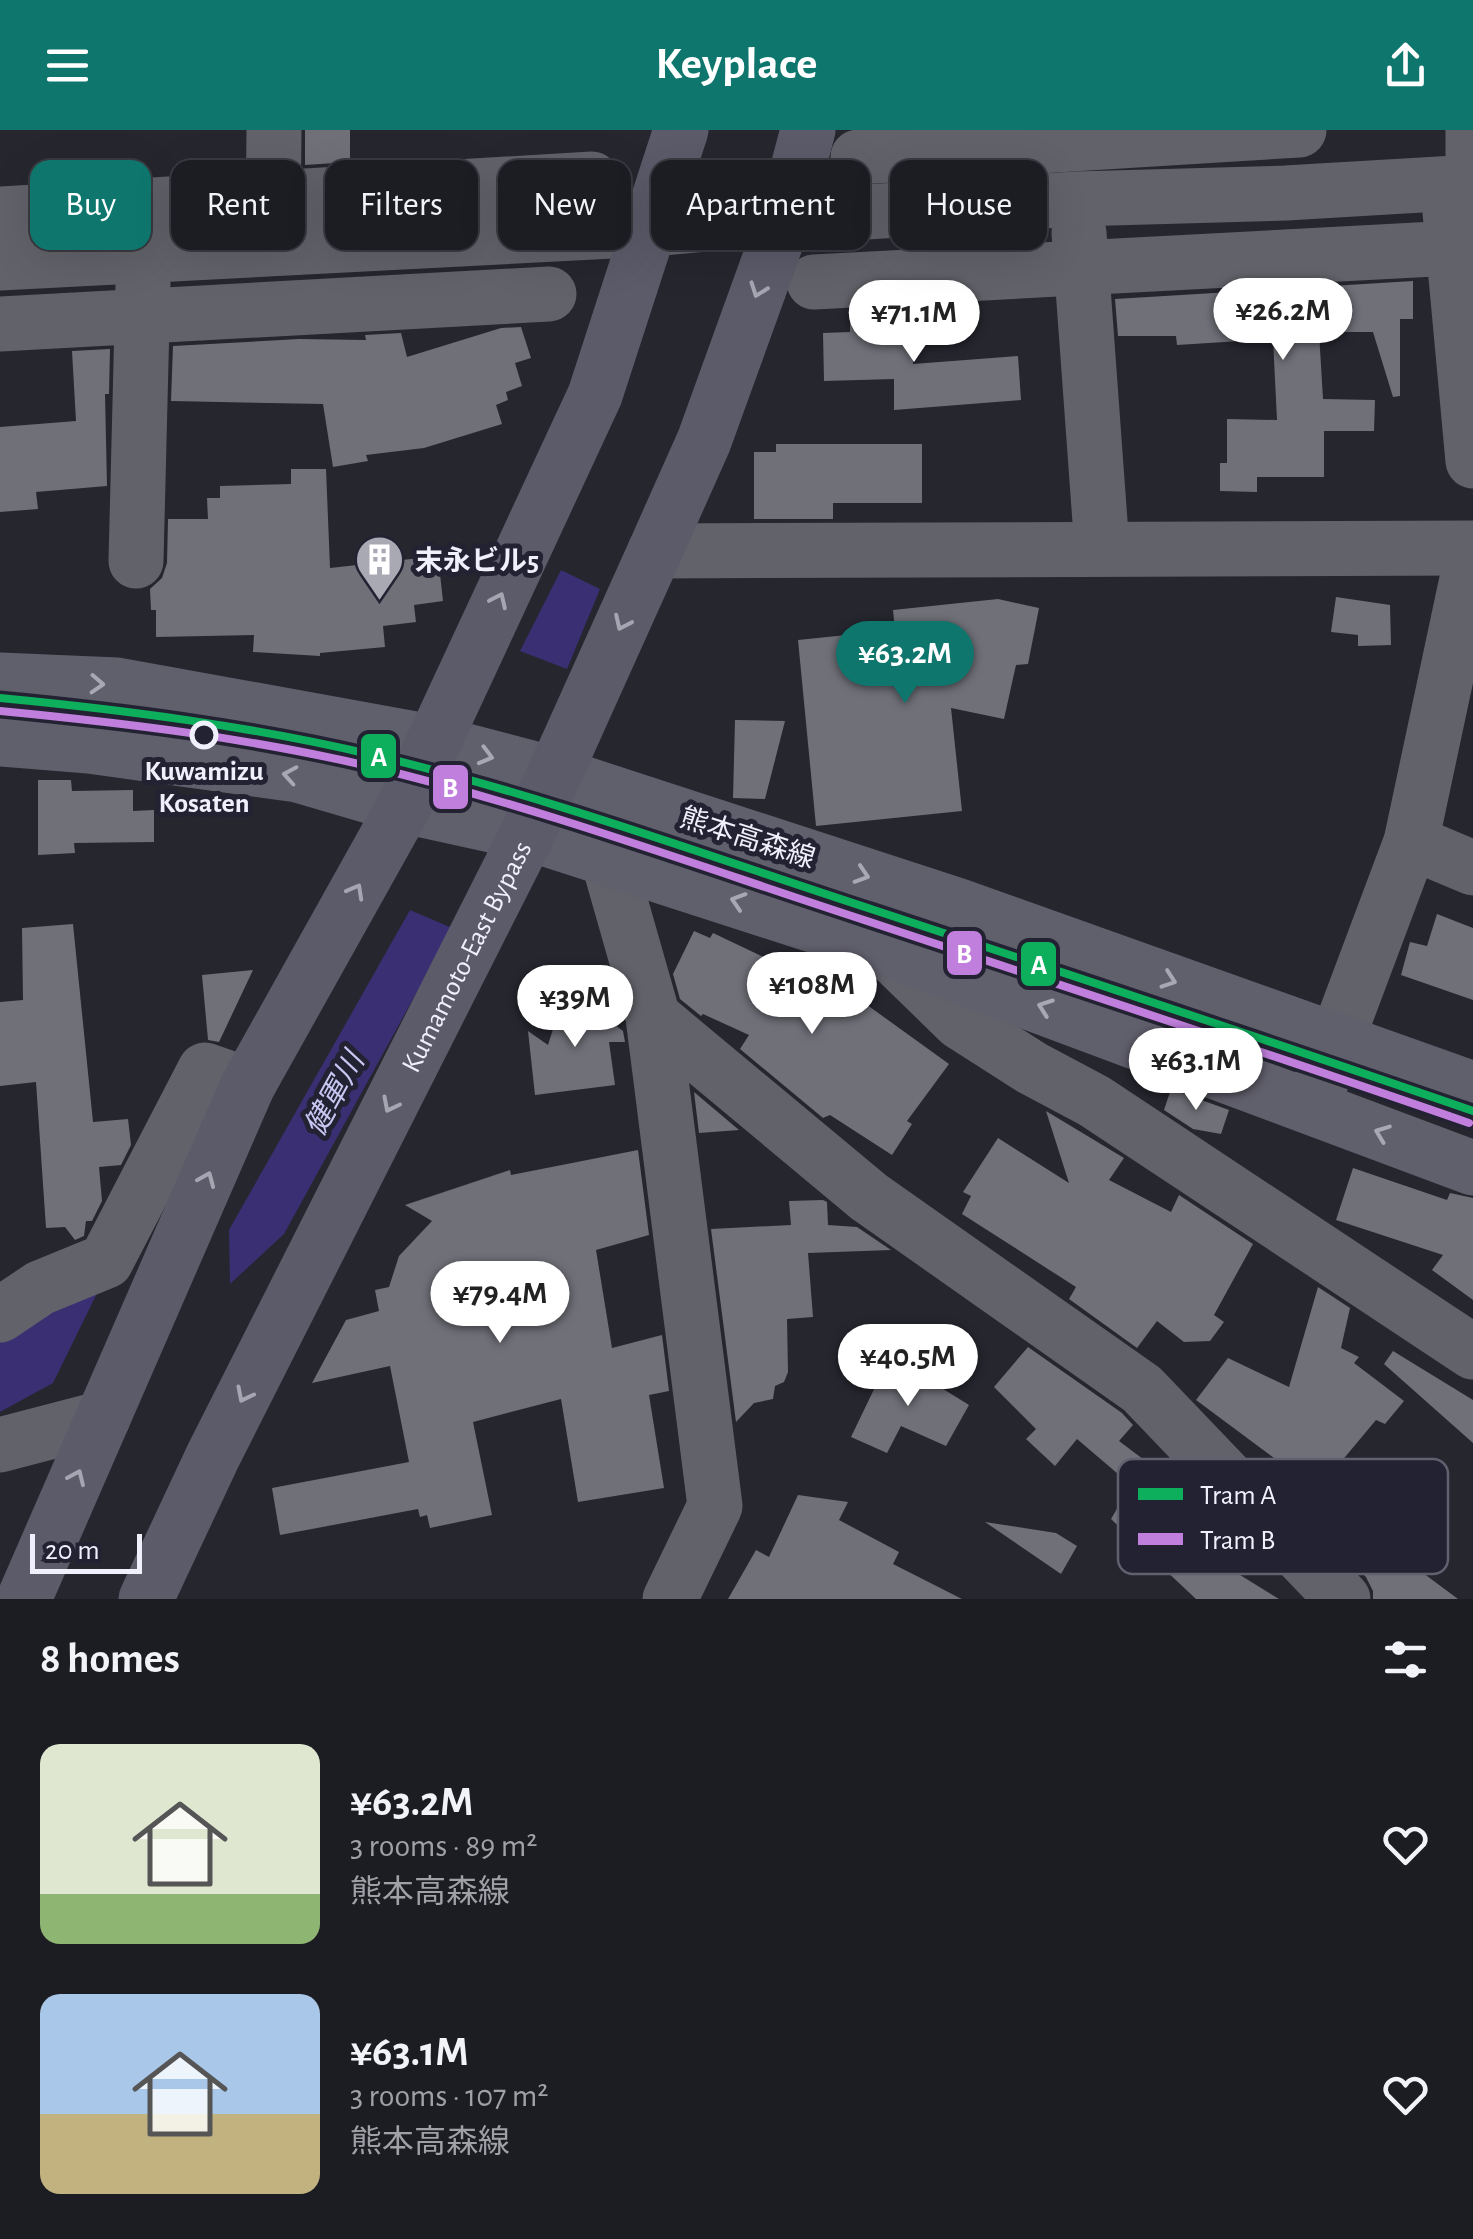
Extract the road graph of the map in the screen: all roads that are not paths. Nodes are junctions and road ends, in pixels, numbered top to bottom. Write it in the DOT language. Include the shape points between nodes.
graph roads {
  1 [pos="274,130"];
  2 [pos="681,130"];
  3 [pos="808,130"];
  4 [pos="1300,130"];
  5 [pos="1473,130"];
  6 [pos="1071,136"];
  7 [pos="858,157"];
  8 [pos="274,160"];
  9 [pos="800,160"];
  10 [pos="1465,178"];
  11 [pos="498,192"];
  12 [pos="1076,198"];
  13 [pos="870,211"];
  14 [pos="0,214"];
  15 [pos="305,217"];
  16 [pos="171,218"];
  17 [pos="305,222"];
  18 [pos="650,229"];
  19 [pos="171,248"];
  20 [pos="1464,248"];
  21 [pos="772,250"];
  22 [pos="144,255"];
  23 [pos="0,264"];
  24 [pos="1081,269"];
  25 [pos="814,282"];
  26 [pos="549,294"];
  27 [pos="143,316"];
  28 [pos="0,324"];
  29 [pos="1473,461"];
  30 [pos="1102,549"];
  31 [pos="1473,549"];
  32 [pos="655,551"];
  33 [pos="136,561"];
  34 [pos="0,680"];
  35 [pos="0,739"];
  36 [pos="432,742"];
  37 [pos="554,774"];
  38 [pos="404,806"];
  39 [pos="528,834"];
  40 [pos="1411,842"];
  41 [pos="608,860"];
  42 [pos="1473,868"];
  43 [pos="884,948"];
  44 [pos="653,1018"];
  45 [pos="1335,1038"];
  46 [pos="248,1085"];
  47 [pos="1473,1089"];
  48 [pos="1312,1106"];
  49 [pos="1473,1168"];
  50 [pos="0,1315"];
  51 [pos="1473,1352"];
  52 [pos="103,1418"];
  53 [pos="0,1445"];
  54 [pos="1209,1459"];
  55 [pos="1319,1574"];
  56 [pos="679,1596"];
  57 [pos="24,1599"];
  58 [pos="146,1599"];
  59 [pos="1343,1599"];
  1 -- 8 [label="street"];
  2 -- 18 [label="highway"];
  3 -- 9 [label="highway, Kumamoto-East Bypass"];
  4 -- 6 [label="street"];
  5 -- 10 [label="street"];
  6 -- 7 [label="street"];
  6 -- 12 [label="street"];
  10 -- 12 [label="street" via="1286,193"];
  10 -- 20 [label="street"];
  11 -- 15 [label="street"];
  12 -- 13 [label="street"];
  12 -- 24 [label="street"];
  14 -- 16 [label="street"];
  17 -- 18 [label="street"];
  36 -- 18 [label="highway, one-way" via="595,395"];
  19 -- 22 [label="street"];
  20 -- 24 [label="street"];
  20 -- 29 [label="street"];
  21 -- 32 [label="highway, Kumamoto-East Bypass, one-way" via="704,441"];
  22 -- 23 [label="street"];
  22 -- 27 [label="street"];
  24 -- 25 [label="street"];
  24 -- 30 [label="street"];
  26 -- 27 [label="street"];
  27 -- 28 [label="street"];
  27 -- 33 [label="street"];
  30 -- 31 [label="street"];
  30 -- 32 [label="street"];
  31 -- 40 [label="street"];
  32 -- 37 [label="highway, Kumamoto-East Bypass, one-way"];
  34 -- 36 [label="main road, 熊本高森線, one-way" via="117,686"];
  38 -- 35 [label="main road, one-way" via="298,776"];
  36 -- 37 [label="main road, 熊本高森線, one-way"];
  36 -- 38 [label="highway"];
  37 -- 39 [label="highway, Kumamoto-East Bypass"];
  37 -- 45 [label="main road, 熊本高森線, one-way"];
  38 -- 39 [label="main road"];
  46 -- 38 [label="highway, one-way"];
  39 -- 41 [label="main road"];
  39 -- 58 [label="highway, Kumamoto-East Bypass, one-way"];
  40 -- 42 [label="street"];
  40 -- 45 [label="street"];
  43 -- 41 [label="main road, one-way"];
  41 -- 44 [label="street"];
  48 -- 43 [label="main road, one-way"];
  43 -- 51 [label="street" via="960,1022 1094,1101"];
  44 -- 54 [label="street" via="868,1197 1142,1389"];
  44 -- 56 [label="street" via="715,1506"];
  45 -- 47 [label="main road, 熊本高森線"];
  45 -- 48 [label="street"];
  46 -- 50 [label="street" via="205,1070 106,1261 40,1288"];
  52 -- 46 [label="highway, one-way"];
  49 -- 48 [label="main road, one-way"];
  52 -- 53 [label="street"];
  57 -- 52 [label="highway, one-way"];
  55 -- 59 [label="street"];
}
